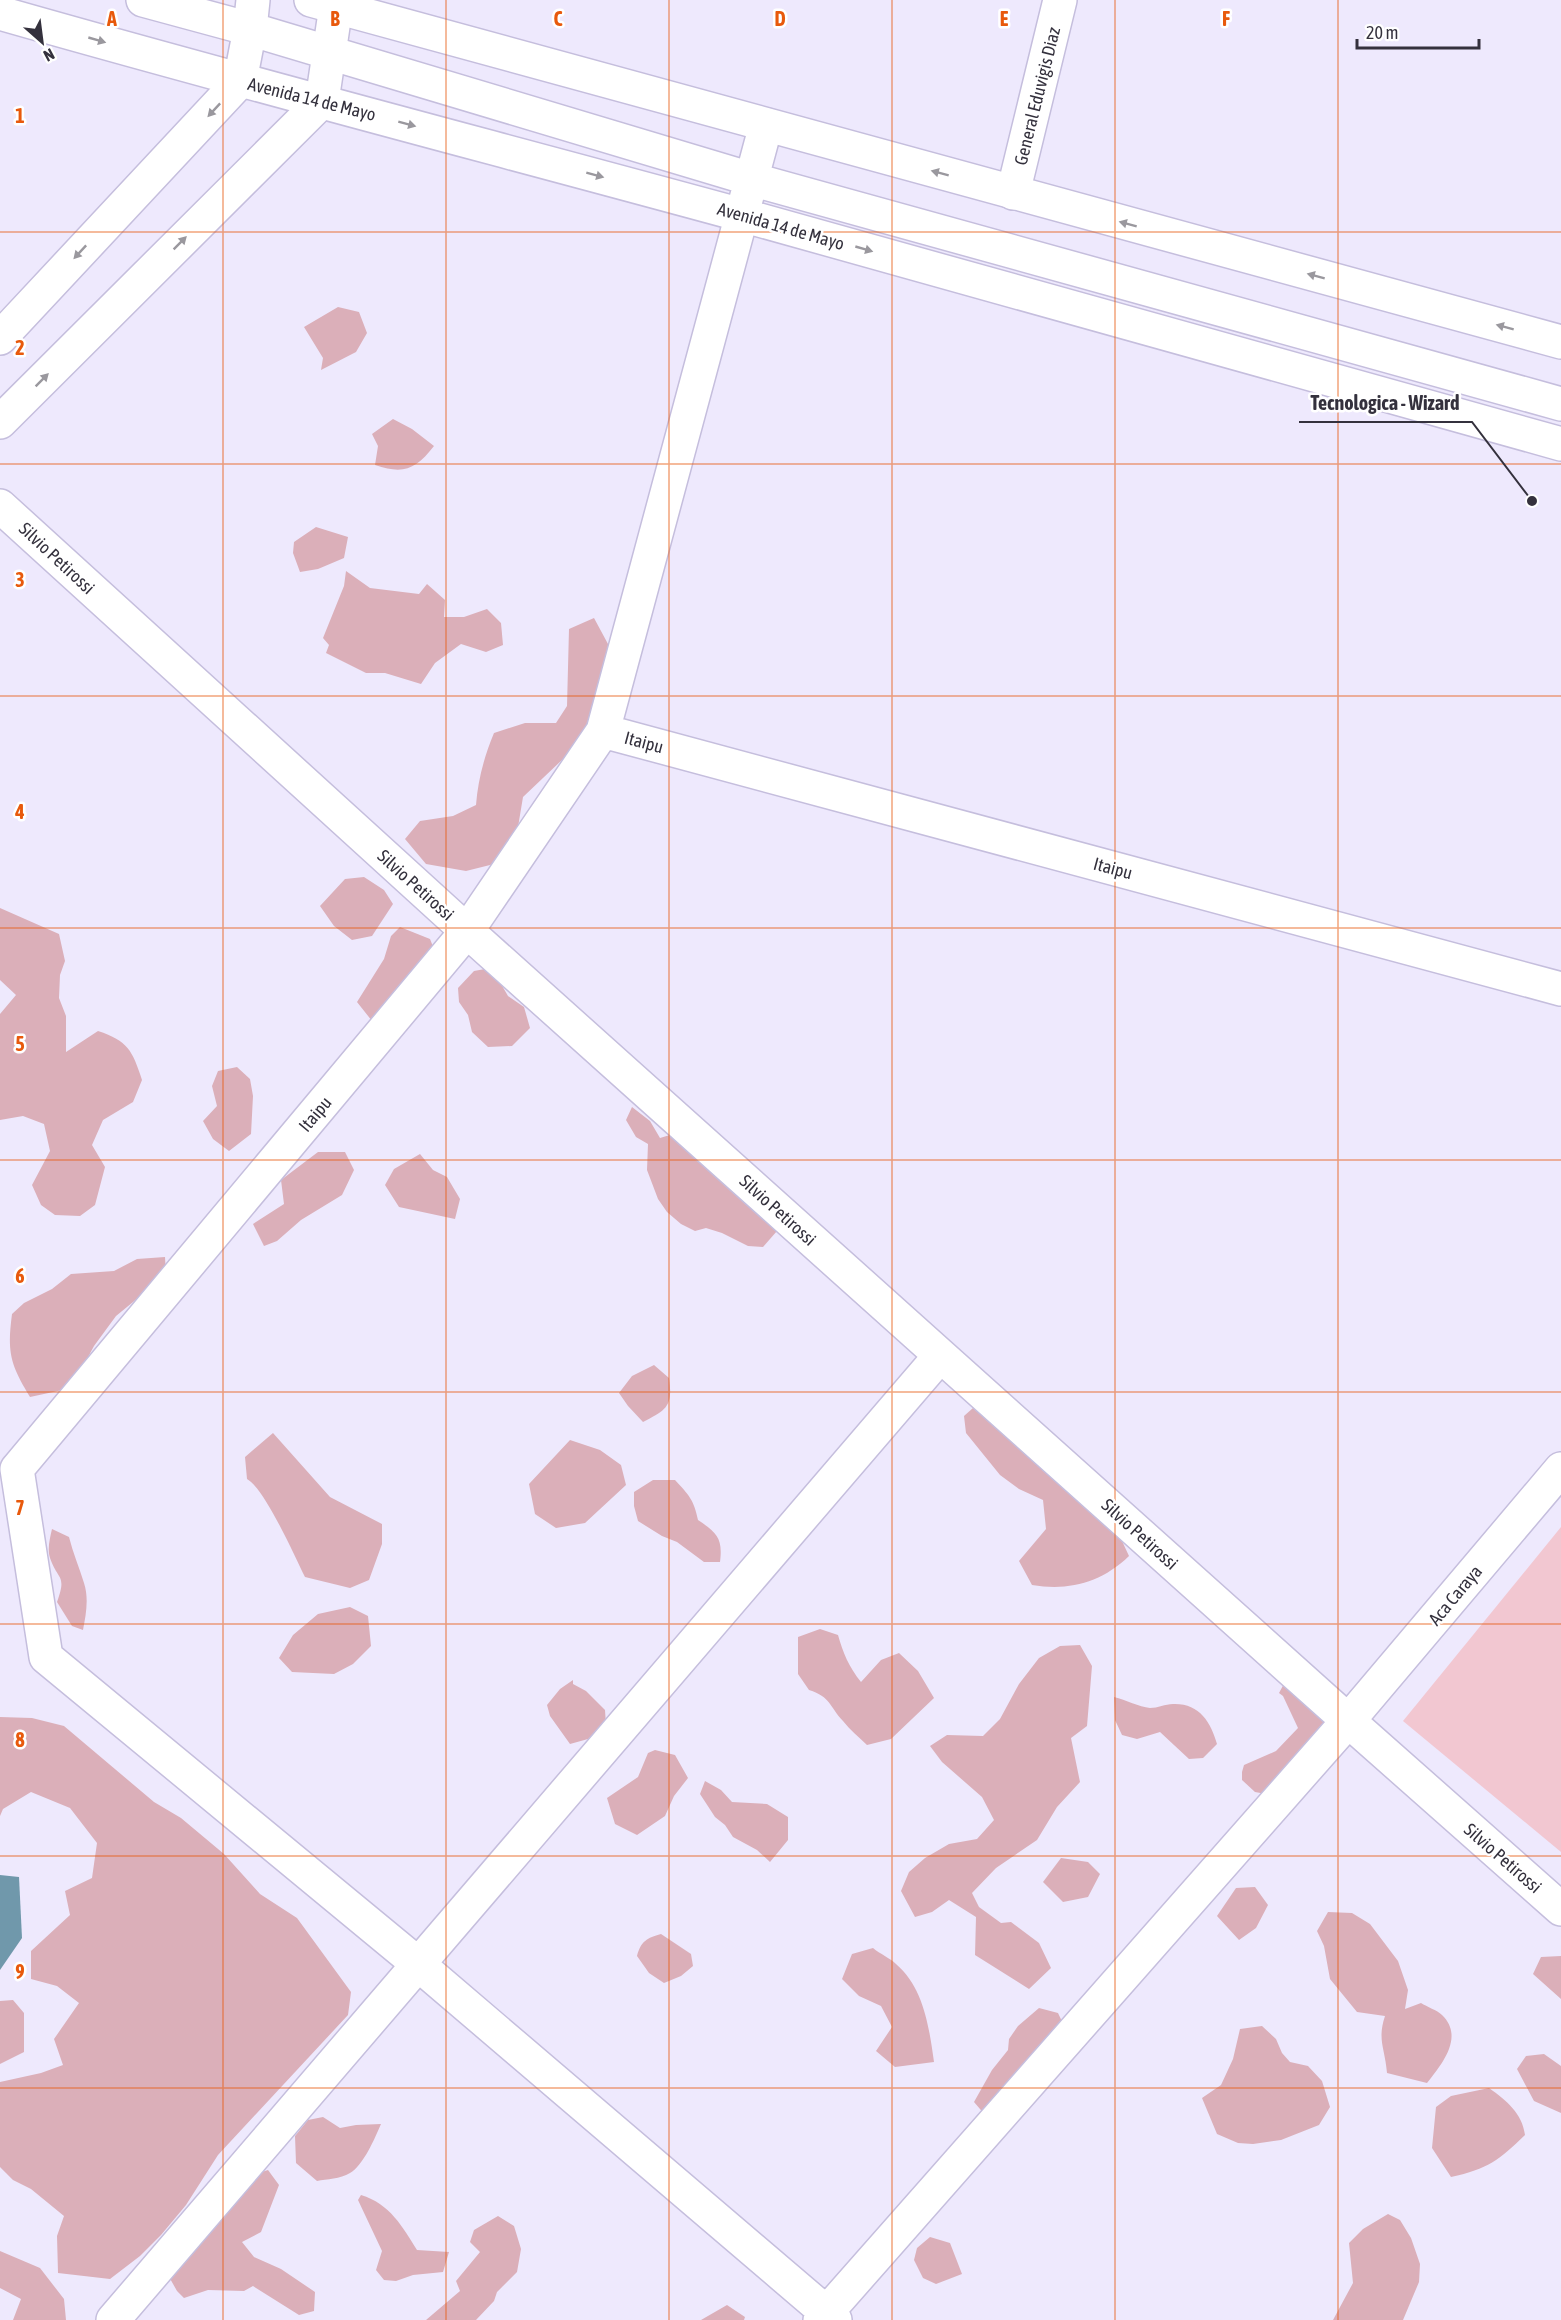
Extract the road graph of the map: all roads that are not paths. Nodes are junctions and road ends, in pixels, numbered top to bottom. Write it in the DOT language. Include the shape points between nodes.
graph roads {
  1 [pos="143,0"];
  2 [pos="1060,0"];
  3 [pos="323,3"];
  4 [pos="0,13"];
  5 [pos="252,15"];
  6 [pos="329,53"];
  7 [pos="240,81"];
  8 [pos="322,101"];
  9 [pos="766,125"];
  10 [pos="752,179"];
  11 [pos="1013,193"];
  12 [pos="741,215"];
  13 [pos="0,338"];
  14 [pos="1561,342"];
  15 [pos="1561,404"];
  16 [pos="0,422"];
  17 [pos="1561,444"];
  18 [pos="0,506"];
  19 [pos="603,731"];
  20 [pos="467,931"];
  21 [pos="1561,989"];
  22 [pos="940,1356"];
  23 [pos="9,1469"];
  24 [pos="1561,1469"];
  25 [pos="1348,1721"];
  26 [pos="1561,1909"];
  27 [pos="418,1964"];
  28 [pos="827,2318"];
  29 [pos="113,2320"];
  1 -- 5 [label="street"];
  2 -- 11 [label="street, General Eduvigis Diaz"];
  3 -- 6 [label="street"];
  3 -- 9 [label="street"];
  4 -- 7 [label="street, Avenida 14 de Mayo, one-way"];
  5 -- 6 [label="street"];
  5 -- 7 [label="street"];
  6 -- 8 [label="street"];
  6 -- 10 [label="street"];
  7 -- 8 [label="street, Avenida 14 de Mayo"];
  7 -- 13 [label="street, one-way"];
  8 -- 12 [label="street, Avenida 14 de Mayo, one-way"];
  16 -- 8 [label="street, one-way"];
  9 -- 10 [label="street"];
  11 -- 9 [label="street, one-way"];
  10 -- 12 [label="street"];
  10 -- 15 [label="street"];
  14 -- 11 [label="street, one-way"];
  12 -- 17 [label="street, Avenida 14 de Mayo, one-way"];
  12 -- 19 [label="street"];
  18 -- 20 [label="street, Silvio Petirossi"];
  19 -- 20 [label="street, Itaipu"];
  19 -- 21 [label="street, Itaipu"];
  20 -- 22 [label="street, Silvio Petirossi"];
  20 -- 23 [label="street, Itaipu"];
  22 -- 25 [label="street, Silvio Petirossi"];
  22 -- 27 [label="street"];
  23 -- 27 [label="street" via="46,1657"];
  24 -- 25 [label="street, Aca Caraya"];
  25 -- 26 [label="street, Silvio Petirossi"];
  25 -- 28 [label="street, Aca Caraya"];
  27 -- 28 [label="street"];
  27 -- 29 [label="street"];
}
